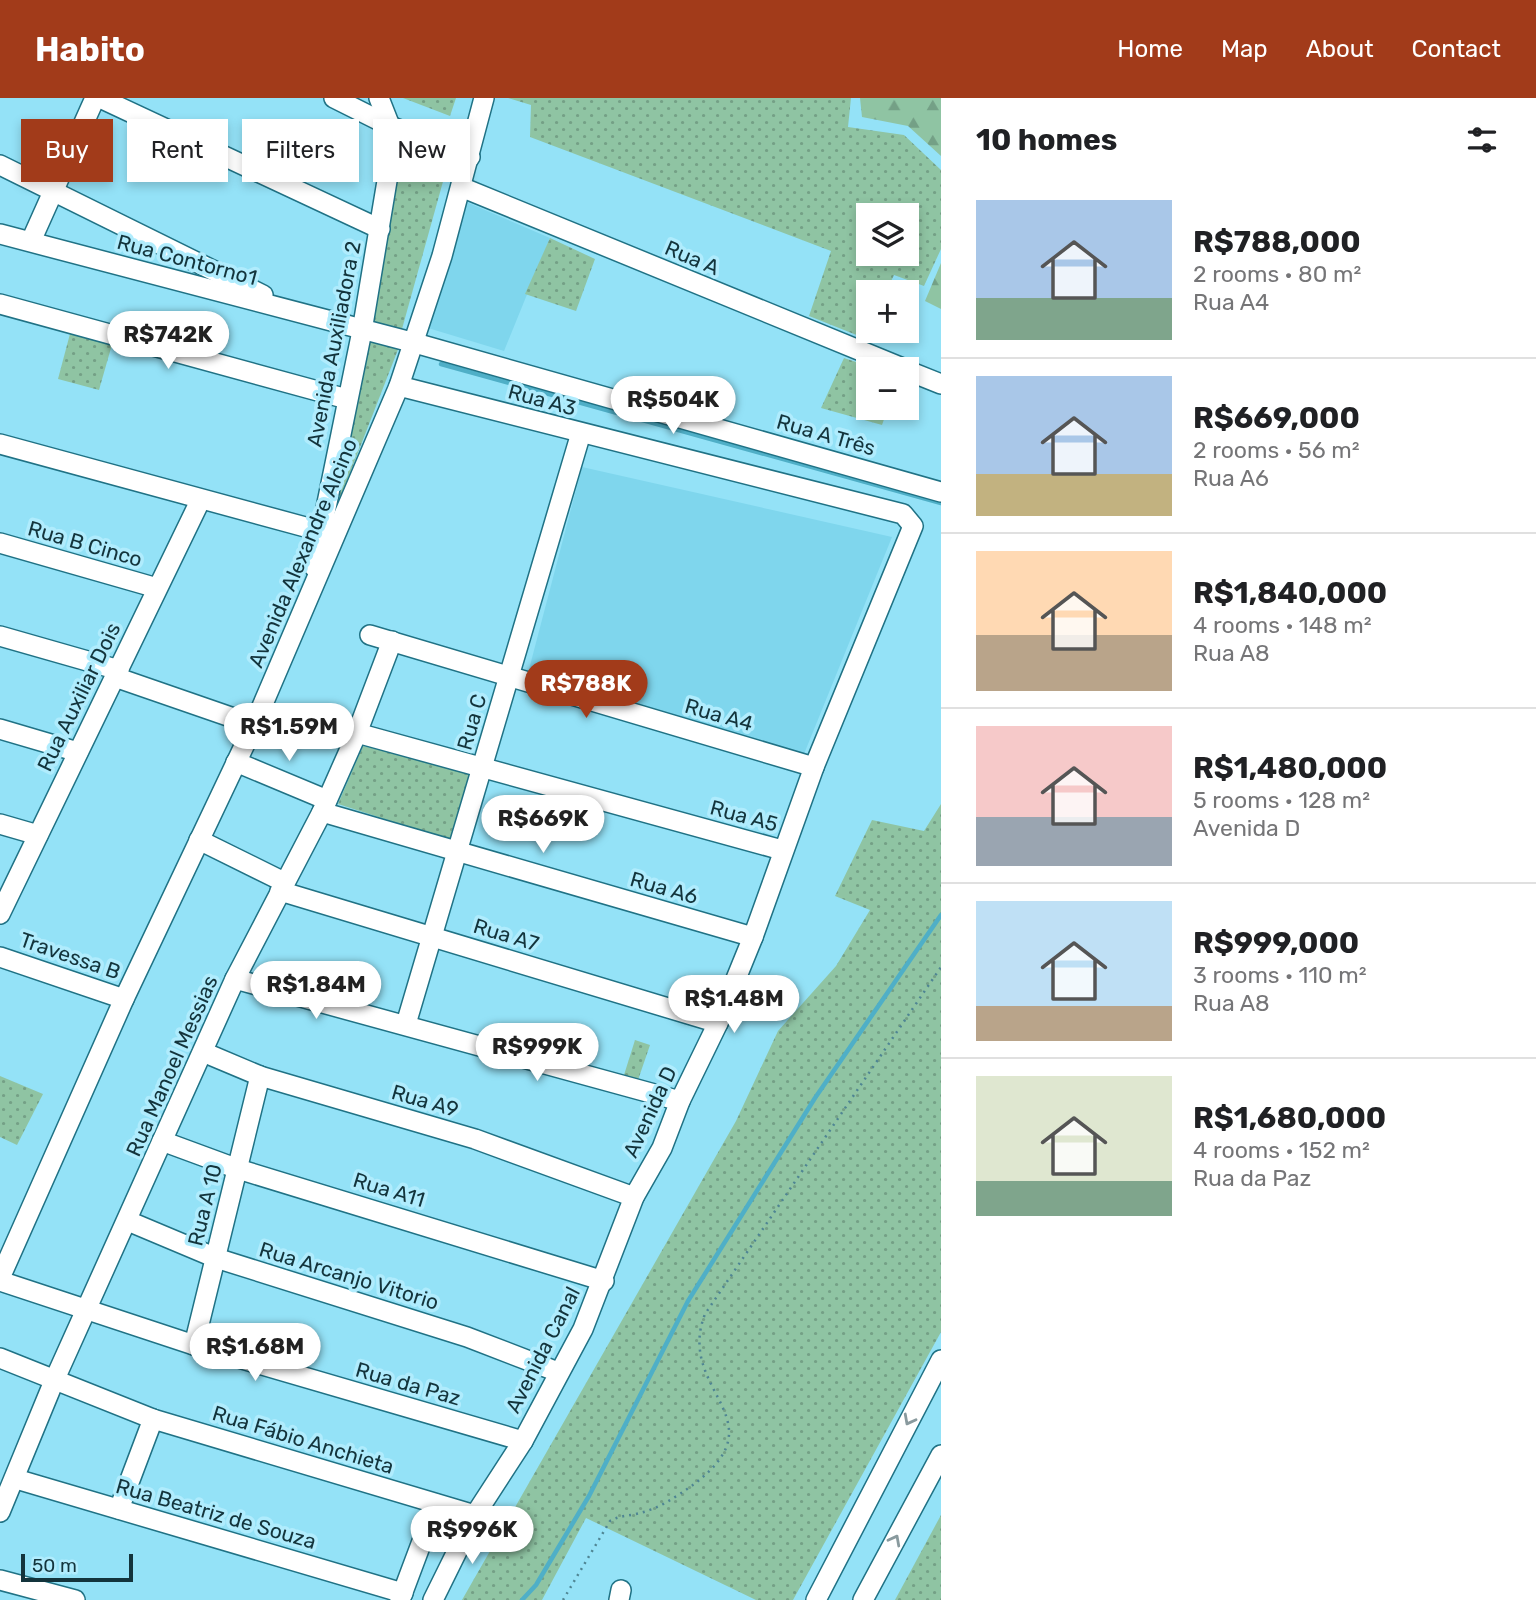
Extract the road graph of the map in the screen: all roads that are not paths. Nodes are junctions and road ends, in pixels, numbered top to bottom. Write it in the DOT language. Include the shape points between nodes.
graph roads {
  1 [pos="95,98"];
  2 [pos="100,98"];
  3 [pos="334,98"];
  4 [pos="379,98"];
  5 [pos="484,98"];
  6 [pos="378,119"];
  7 [pos="388,119"];
  8 [pos="470,157"];
  9 [pos="0,165"];
  10 [pos="386,182"];
  11 [pos="462,182"];
  12 [pos="461,187"];
  13 [pos="53,192"];
  14 [pos="380,229"];
  15 [pos="0,234"];
  16 [pos="31,241"];
  17 [pos="0,304"];
  18 [pos="301,313"];
  19 [pos="362,331"];
  20 [pos="415,343"];
  21 [pos="874,357"];
  22 [pos="919,375"];
  23 [pos="941,384"];
  24 [pos="399,386"];
  25 [pos="347,399"];
  26 [pos="581,433"];
  27 [pos="0,444"];
  28 [pos="941,492"];
  29 [pos="200,500"];
  30 [pos="913,526"];
  31 [pos="328,533"];
  32 [pos="0,543"];
  33 [pos="157,588"];
  34 [pos="370,635"];
  35 [pos="0,636"];
  36 [pos="392,641"];
  37 [pos="117,673"];
  38 [pos="509,676"];
  39 [pos="254,725"];
  40 [pos="0,729"];
  41 [pos="357,733"];
  42 [pos="78,752"];
  43 [pos="236,762"];
  44 [pos="483,766"];
  45 [pos="814,766"];
  46 [pos="324,806"];
  47 [pos="0,824"];
  48 [pos="38,835"];
  49 [pos="200,840"];
  50 [pos="782,850"];
  51 [pos="457,851"];
  52 [pos="282,886"];
  53 [pos="0,914"];
  54 [pos="432,937"];
  55 [pos="752,937"];
  56 [pos="0,957"];
  57 [pos="235,979"];
  58 [pos="124,999"];
  59 [pos="718,1023"];
  60 [pos="406,1024"];
  61 [pos="203,1052"];
  62 [pos="260,1076"];
  63 [pos="680,1101"];
  64 [pos="162,1141"];
  65 [pos="238,1169"];
  66 [pos="634,1197"];
  67 [pos="128,1221"];
  68 [pos="216,1258"];
  69 [pos="0,1279"];
  70 [pos="604,1281"];
  71 [pos="86,1309"];
  72 [pos="194,1345"];
  73 [pos="0,1358"];
  74 [pos="941,1360"];
  75 [pos="558,1372"];
  76 [pos="54,1381"];
  77 [pos="153,1419"];
  78 [pos="523,1441"];
  79 [pos="941,1455"];
  80 [pos="16,1479"];
  81 [pos="436,1504"];
  82 [pos="119,1509"];
  83 [pos="0,1512"];
  84 [pos="475,1515"];
  85 [pos="0,1580"];
  86 [pos="402,1596"];
  87 [pos="75,1600"];
  88 [pos="433,1600"];
  89 [pos="816,1600"];
  90 [pos="863,1600"];
  1 -- 13 [label="street"];
  2 -- 14 [label="street"];
  3 -- 6 [label="street"];
  4 -- 7 [label="street, Avenida Auxiliadora 2"];
  5 -- 8 [label="street, Avenida Alexandre Alcino"];
  9 -- 13 [label="street"];
  10 -- 14 [label="street, Avenida Auxiliadora 2"];
  11 -- 12 [label="street, Avenida Alexandre Alcino"];
  12 -- 20 [label="street, Avenida Alexandre Alcino"];
  12 -- 21 [label="street, Rua A"];
  13 -- 16 [label="street"];
  13 -- 18 [label="street"];
  14 -- 19 [label="street, Avenida Auxiliadora 2"];
  15 -- 16 [label="street, Rua Contorno1"];
  16 -- 18 [label="street, Rua Contorno1"];
  17 -- 25 [label="street"];
  18 -- 19 [label="street, Rua Contorno1"];
  19 -- 20 [label="street, Rua A Três"];
  19 -- 25 [label="street, Avenida Auxiliadora 2"];
  20 -- 24 [label="street, Avenida Alexandre Alcino"];
  20 -- 28 [label="street, Rua A Três"];
  22 -- 23 [label="street, Rua A"];
  24 -- 26 [label="street, Rua A3"];
  24 -- 31 [label="street, Avenida Alexandre Alcino"];
  25 -- 31 [label="street, Avenida Auxiliadora 2"];
  26 -- 30 [label="street, Rua A3" via="903,514"];
  26 -- 38 [label="street, Rua C"];
  27 -- 29 [label="street"];
  29 -- 31 [label="street"];
  29 -- 33 [label="street, Rua Auxiliar Dois"];
  30 -- 45 [label="street, Rua A5"];
  31 -- 39 [label="street, Avenida Alexandre Alcino" via="308,599"];
  32 -- 33 [label="street, Rua B Cinco"];
  33 -- 37 [label="street, Rua Auxiliar Dois"];
  34 -- 36 [label="street, Rua A4"];
  35 -- 37 [label="street"];
  36 -- 38 [label="street, Rua A4"];
  36 -- 41 [label="street, Rua Manoel Messias"];
  37 -- 39 [label="street"];
  37 -- 42 [label="street, Rua Auxiliar Dois"];
  38 -- 44 [label="street, Rua C"];
  38 -- 45 [label="street, Rua A4"];
  39 -- 43 [label="street, Avenida Alexandre Alcino"];
  40 -- 42 [label="street"];
  41 -- 44 [label="street, Rua A5"];
  41 -- 46 [label="street, Rua Manoel Messias"];
  42 -- 48 [label="street, Rua Auxiliar Dois"];
  43 -- 46 [label="street, Rua A6"];
  43 -- 49 [label="street, Avenida Alexandre Alcino"];
  44 -- 50 [label="street, Rua A5"];
  44 -- 51 [label="street, Rua C"];
  45 -- 50 [label="street, Rua A5"];
  46 -- 51 [label="street, Rua A6"];
  46 -- 52 [label="street, Rua Manoel Messias"];
  47 -- 48 [label="street"];
  48 -- 53 [label="street, Rua Auxiliar Dois"];
  49 -- 52 [label="street, Rua A7"];
  49 -- 58 [label="street, Avenida Alexandre Alcino"];
  50 -- 55 [label="street, Avenida D"];
  51 -- 54 [label="street, Rua C"];
  51 -- 55 [label="street, Rua A6"];
  52 -- 54 [label="street, Rua A7"];
  52 -- 57 [label="street, Rua Manoel Messias"];
  54 -- 59 [label="street, Rua A7"];
  54 -- 60 [label="street, Rua C"];
  55 -- 59 [label="street, Avenida D"];
  56 -- 58 [label="street, Travessa B"];
  57 -- 60 [label="street"];
  57 -- 61 [label="street, Rua Manoel Messias"];
  58 -- 69 [label="street, Avenida Alexandre Alcino"];
  59 -- 63 [label="street, Avenida D"];
  60 -- 63 [label="street"];
  61 -- 62 [label="street, Rua A9"];
  61 -- 64 [label="street, Rua Manoel Messias"];
  62 -- 65 [label="street, Rua A 10"];
  62 -- 66 [label="street, Rua A9" via="475,1139"];
  63 -- 66 [label="street, Avenida D" via="662,1148"];
  64 -- 65 [label="street, Rua A11"];
  64 -- 67 [label="street, Rua Manoel Messias"];
  65 -- 68 [label="street, Rua A 10"];
  65 -- 70 [label="street, Rua A11"];
  66 -- 70 [label="street, Avenida Canal"];
  67 -- 68 [label="street, Rua Arcanjo Vitorio"];
  67 -- 71 [label="street, Rua Manoel Messias"];
  68 -- 72 [label="street, Rua A 10"];
  68 -- 75 [label="street, Rua Arcanjo Vitorio" via="467,1337"];
  69 -- 71 [label="street, Rua da Paz"];
  70 -- 75 [label="street, Avenida Canal"];
  71 -- 72 [label="street, Rua da Paz"];
  71 -- 76 [label="street, Rua Manoel Messias"];
  72 -- 78 [label="street, Rua da Paz"];
  73 -- 76 [label="street, Rua Fábio Anchieta"];
  74 -- 89 [label="street, one-way"];
  75 -- 78 [label="street, Avenida Canal"];
  76 -- 77 [label="street, Rua Fábio Anchieta"];
  76 -- 80 [label="street, Rua Manoel Messias"];
  77 -- 81 [label="street, Rua Fábio Anchieta"];
  77 -- 82 [label="street"];
  78 -- 84 [label="street, Avenida Canal"];
  90 -- 79 [label="street, one-way"];
  80 -- 82 [label="street, Rua Beatriz de Souza"];
  80 -- 83 [label="street, Rua Manoel Messias"];
  81 -- 84 [label="street"];
  81 -- 86 [label="street"];
  82 -- 86 [label="street, Rua Beatriz de Souza"];
  84 -- 88 [label="street, Avenida Canal"];
  85 -- 87 [label="street"];
}
